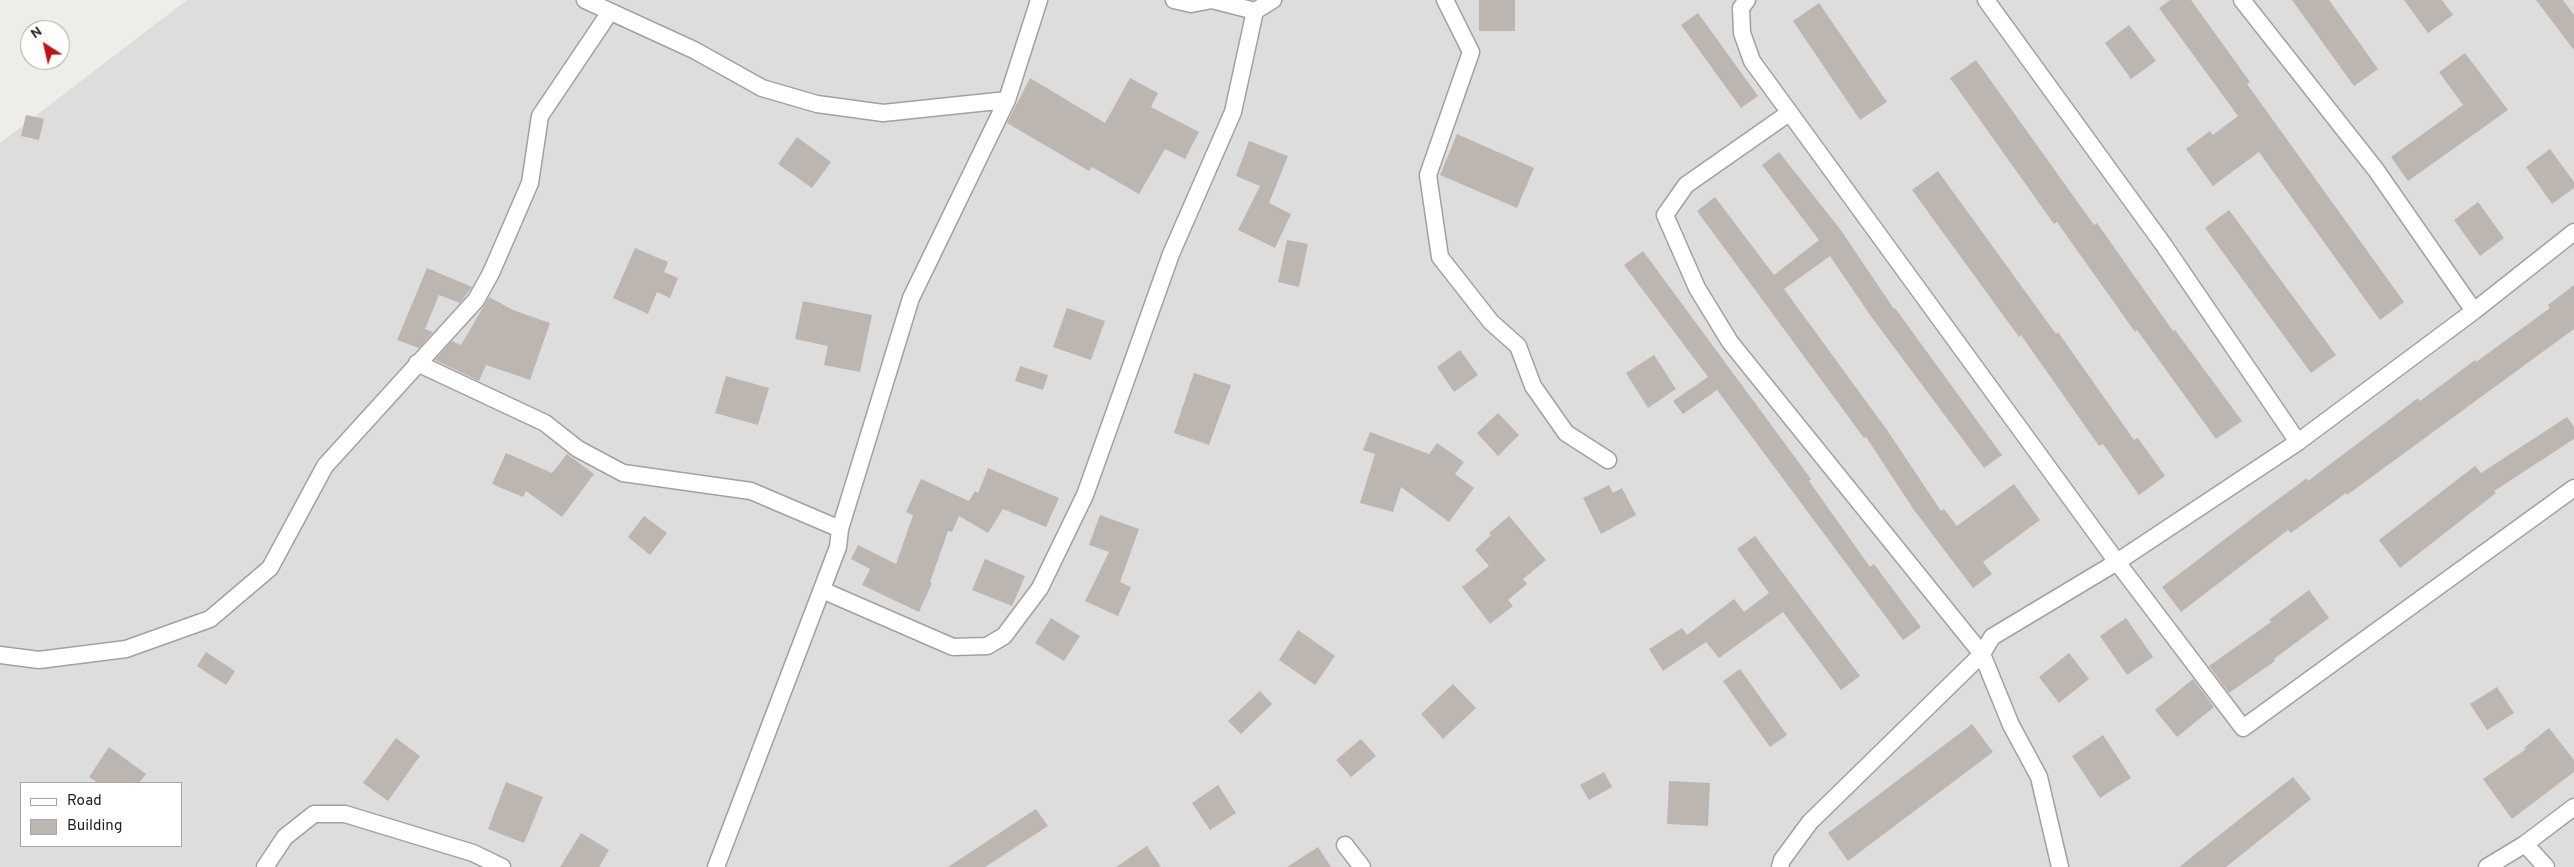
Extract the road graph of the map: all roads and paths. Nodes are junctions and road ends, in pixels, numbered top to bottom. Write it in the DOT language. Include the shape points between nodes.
graph roads {
  1 [pos="585,0"];
  2 [pos="1039,0"];
  3 [pos="1174,0"];
  4 [pos="1273,0"];
  5 [pos="1445,0"];
  6 [pos="1747,0"];
  7 [pos="1986,0"];
  8 [pos="2242,0"];
  9 [pos="1255,11"];
  10 [pos="610,12"];
  11 [pos="1007,100"];
  12 [pos="1790,113"];
  13 [pos="2574,232"];
  14 [pos="2474,311"];
  15 [pos="417,364"];
  16 [pos="2298,442"];
  17 [pos="1608,460"];
  18 [pos="2574,488"];
  19 [pos="840,528"];
  20 [pos="2116,562"];
  21 [pos="822,590"];
  22 [pos="1982,654"];
  23 [pos="0,655"];
  24 [pos="2574,807"];
  25 [pos="2525,844"];
  26 [pos="1344,845"];
  27 [pos="265,867"];
  28 [pos="502,867"];
  29 [pos="716,867"];
  30 [pos="1362,867"];
  31 [pos="1780,867"];
  32 [pos="2060,867"];
  33 [pos="2487,867"];
  34 [pos="2546,867"];
  1 -- 10 [label="street"];
  2 -- 11 [label="street"];
  3 -- 9 [label="street" via="1191,4 1212,0"];
  4 -- 9 [label="street"];
  5 -- 17 [label="street" via="1471,52 1428,176 1440,257 1492,322 1518,346 1533,386 1566,433"];
  6 -- 12 [label="street" via="1741,8 1742,33 1752,60"];
  7 -- 16 [label="street" via="2163,244"];
  8 -- 14 [label="street" via="2376,170"];
  9 -- 21 [label="street" via="1233,112 1171,254 1085,495 1040,588 1004,636 987,646 953,647"];
  10 -- 11 [label="street" via="694,50 762,88 817,104 883,113"];
  10 -- 15 [label="street" via="540,116 530,184 491,273 476,300"];
  11 -- 19 [label="street" via="911,298"];
  12 -- 20 [label="street"];
  12 -- 22 [label="street" via="1686,185 1665,215 1697,288 1730,342"];
  13 -- 14 [label="street"];
  14 -- 16 [label="street"];
  15 -- 19 [label="street" via="545,423 578,449 622,473 751,491"];
  15 -- 23 [label="street" via="325,466 270,568 210,619 126,649 39,660"];
  16 -- 20 [label="street"];
  18 -- 20 [label="street" via="2243,728"];
  19 -- 21 [label="street" via="838,548"];
  20 -- 22 [label="street" via="1992,637"];
  21 -- 29 [label="street"];
  22 -- 31 [label="street" via="1810,822"];
  22 -- 32 [label="street" via="2011,725 2039,777"];
  24 -- 25 [label="street"];
  25 -- 33 [label="street"];
  25 -- 34 [label="street"];
  26 -- 30 [label="street"];
  27 -- 28 [label="street" via="285,836 314,814 344,814 473,854"];
}
